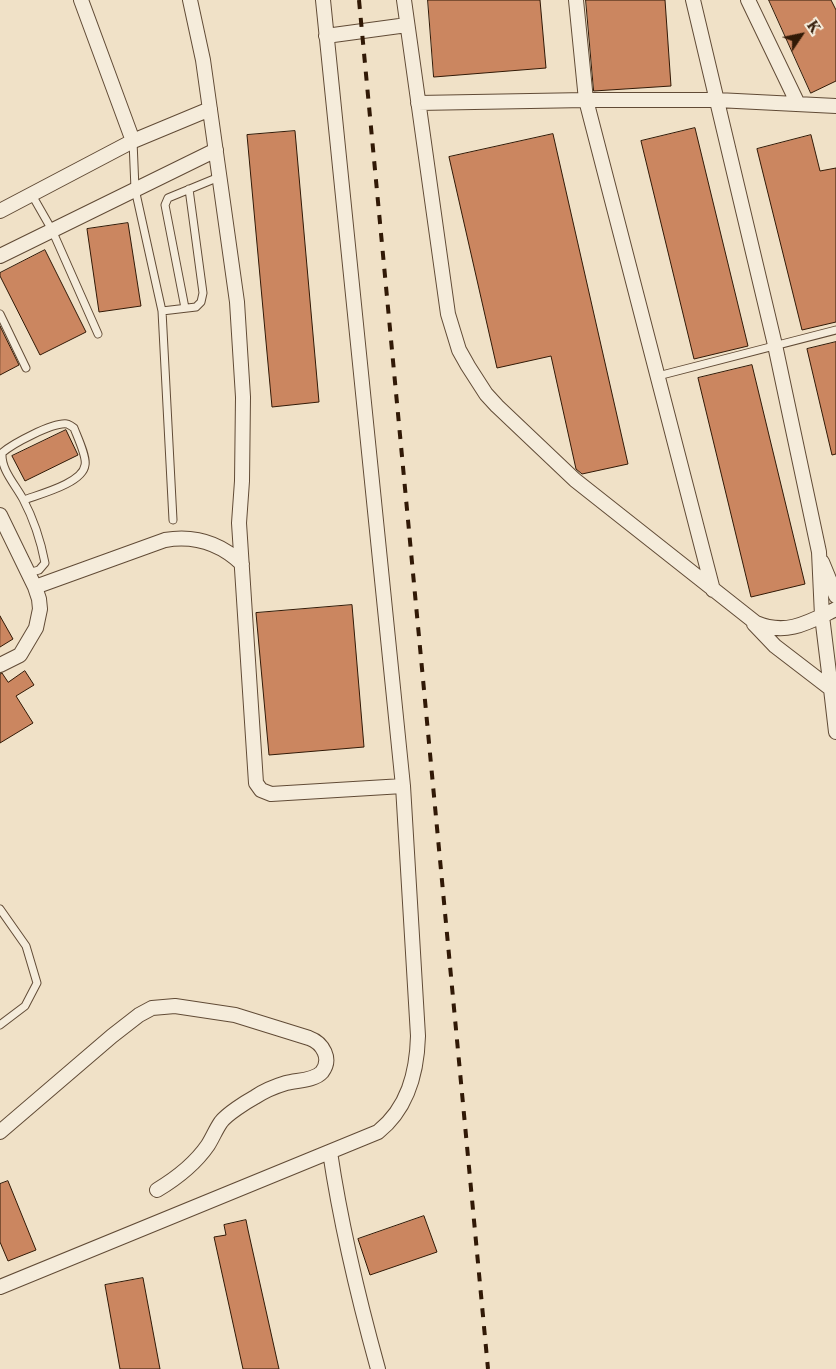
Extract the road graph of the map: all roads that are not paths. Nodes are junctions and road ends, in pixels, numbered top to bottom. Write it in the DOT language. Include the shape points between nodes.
graph roads {
  1 [pos="81,0"];
  2 [pos="190,0"];
  3 [pos="323,0"];
  4 [pos="404,0"];
  5 [pos="576,0"];
  6 [pos="693,0"];
  7 [pos="748,0"];
  8 [pos="407,25"];
  9 [pos="326,36"];
  10 [pos="586,100"];
  11 [pos="717,100"];
  12 [pos="418,103"];
  13 [pos="798,104"];
  14 [pos="836,106"];
  15 [pos="210,109"];
  16 [pos="133,141"];
  17 [pos="216,150"];
  18 [pos="220,176"];
  19 [pos="135,189"];
  20 [pos="189,189"];
  21 [pos="32,195"];
  22 [pos="0,211"];
  23 [pos="52,230"];
  24 [pos="0,256"];
  25 [pos="185,308"];
  26 [pos="162,311"];
  27 [pos="0,314"];
  28 [pos="836,330"];
  29 [pos="98,334"];
  30 [pos="775,345"];
  31 [pos="26,368"];
  32 [pos="658,376"];
  33 [pos="24,500"];
  34 [pos="0,515"];
  35 [pos="174,520"];
  36 [pos="818,552"];
  37 [pos="242,564"];
  38 [pos="28,573"];
  39 [pos="35,587"];
  40 [pos="713,590"];
  41 [pos="836,596"];
  42 [pos="836,608"];
  43 [pos="822,616"];
  44 [pos="749,618"];
  45 [pos="0,665"];
  46 [pos="831,689"];
  47 [pos="836,732"];
  48 [pos="403,786"];
  49 [pos="0,909"];
  50 [pos="0,1025"];
  51 [pos="0,1132"];
  52 [pos="330,1152"];
  53 [pos="157,1190"];
  54 [pos="0,1287"];
  55 [pos="378,1369"];
  1 -- 16 [label="street"];
  2 -- 15 [label="street"];
  3 -- 9 [label="street"];
  4 -- 8 [label="street"];
  5 -- 10 [label="street"];
  6 -- 11 [label="street"];
  7 -- 13 [label="street"];
  8 -- 9 [label="street"];
  8 -- 12 [label="street"];
  9 -- 48 [label="street"];
  10 -- 11 [label="street"];
  10 -- 12 [label="street"];
  10 -- 32 [label="street"];
  11 -- 13 [label="street"];
  11 -- 30 [label="street"];
  12 -- 40 [label="street" via="448,314 459,350 468,366 497,406 575,480"];
  13 -- 14 [label="street"];
  15 -- 16 [label="street"];
  15 -- 17 [label="street"];
  16 -- 19 [label="lane"];
  16 -- 21 [label="street"];
  17 -- 18 [label="street"];
  17 -- 19 [label="street"];
  18 -- 20 [label="lane"];
  18 -- 37 [label="street" via="240,350 243,439 239,523"];
  19 -- 23 [label="street"];
  19 -- 26 [label="lane"];
  20 -- 25 [label="lane" via="203,293 196,307"];
  20 -- 25 [label="lane" via="168,198 165,205"];
  21 -- 22 [label="street"];
  21 -- 23 [label="lane"];
  23 -- 24 [label="street"];
  23 -- 29 [label="lane"];
  25 -- 26 [label="lane"];
  26 -- 35 [label="lane"];
  27 -- 31 [label="lane"];
  28 -- 30 [label="lane"];
  30 -- 32 [label="lane"];
  30 -- 36 [label="street"];
  32 -- 40 [label="street"];
  33 -- 33 [label="lane" via="1,462 2,453 12,444 56,426 67,424 74,428 86,463 83,472 72,481"];
  33 -- 38 [label="lane" via="45,563"];
  34 -- 38 [label="street"];
  36 -- 41 [label="street"];
  36 -- 43 [label="street"];
  37 -- 39 [label="street" via="225,550 206,541 175,538"];
  37 -- 48 [label="street" via="258,787 271,794"];
  38 -- 39 [label="street"];
  39 -- 45 [label="street" via="40,609 36,628 20,656"];
  40 -- 44 [label="street"];
  42 -- 43 [label="street"];
  43 -- 44 [label="street" via="782,629 765,626"];
  43 -- 46 [label="street"];
  44 -- 46 [label="street" via="775,646"];
  46 -- 47 [label="street"];
  48 -- 52 [label="street" via="418,1036 416,1066 405,1100 388,1125"];
  49 -- 50 [label="lane" via="26,946 37,983 25,1006"];
  51 -- 53 [label="street" via="112,1036 152,1008 175,1006 235,1015 319,1043 326,1056 325,1066 319,1074 256,1096 222,1120 198,1158"];
  52 -- 54 [label="street"];
  52 -- 55 [label="street" via="345,1242"];
}
